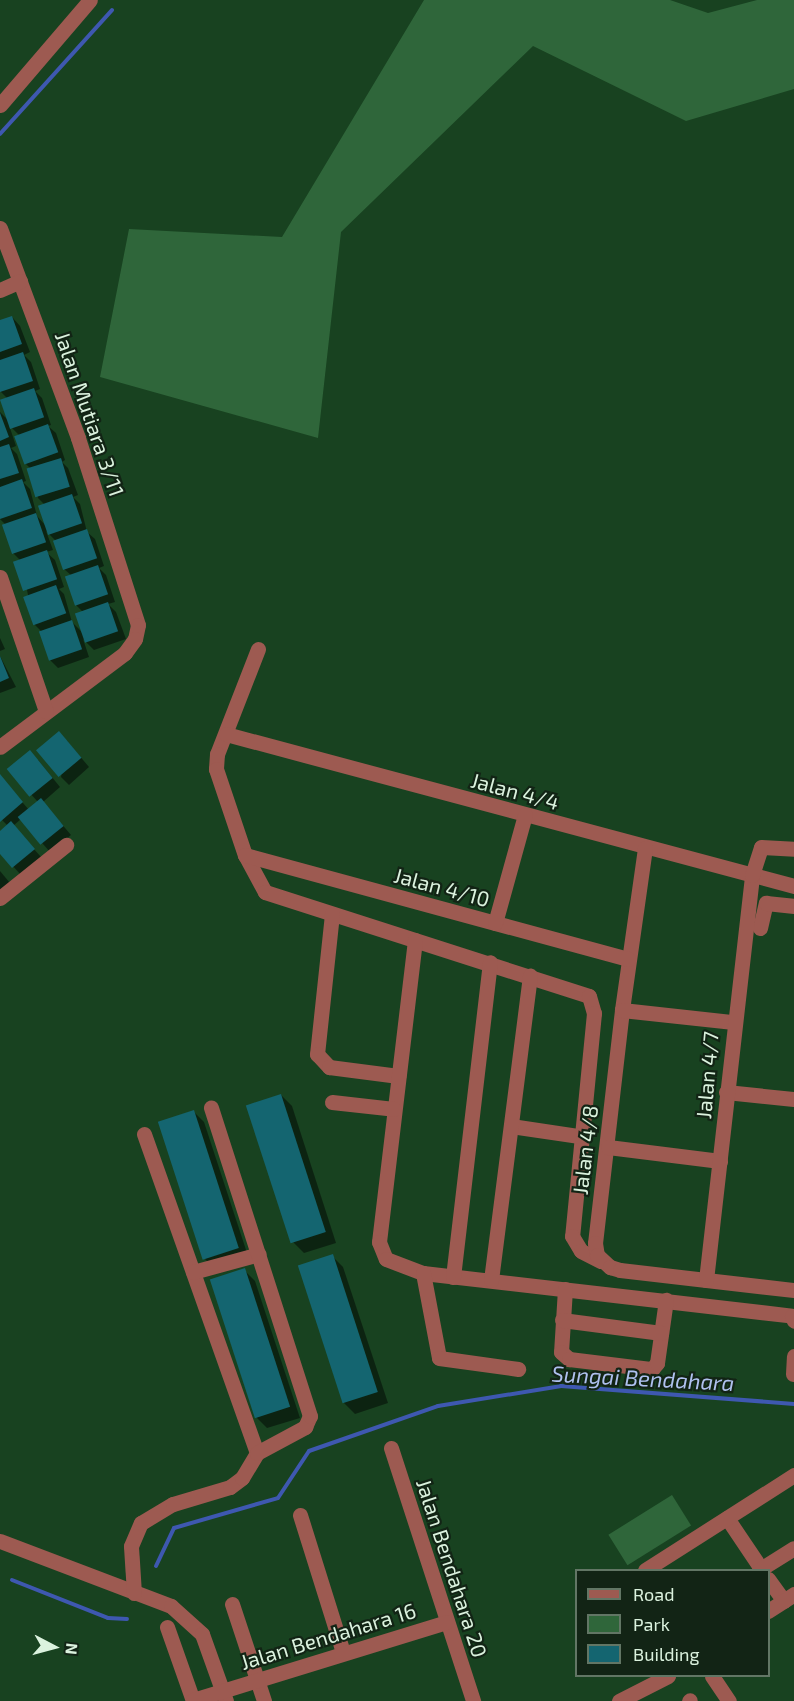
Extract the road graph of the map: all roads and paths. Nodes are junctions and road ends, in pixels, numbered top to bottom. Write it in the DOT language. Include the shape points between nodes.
graph roads {
  1 [pos="90,0"];
  2 [pos="0,105"];
  3 [pos="0,228"];
  4 [pos="20,281"];
  5 [pos="0,290"];
  6 [pos="0,577"];
  7 [pos="258,649"];
  8 [pos="46,711"];
  9 [pos="225,734"];
  10 [pos="0,747"];
  11 [pos="525,815"];
  12 [pos="66,845"];
  13 [pos="645,848"];
  14 [pos="794,849"];
  15 [pos="245,855"];
  16 [pos="752,875"];
  17 [pos="794,886"];
  18 [pos="0,898"];
  19 [pos="794,906"];
  20 [pos="332,914"];
  21 [pos="757,918"];
  22 [pos="495,923"];
  23 [pos="414,940"];
  24 [pos="628,959"];
  25 [pos="490,962"];
  26 [pos="530,975"];
  27 [pos="622,1010"];
  28 [pos="733,1022"];
  29 [pos="398,1076"];
  30 [pos="726,1092"];
  31 [pos="794,1099"];
  32 [pos="332,1102"];
  33 [pos="211,1107"];
  34 [pos="394,1109"];
  35 [pos="511,1126"];
  36 [pos="144,1134"];
  37 [pos="579,1136"];
  38 [pos="608,1147"];
  39 [pos="720,1161"];
  40 [pos="259,1254"];
  41 [pos="601,1261"];
  42 [pos="193,1272"];
  43 [pos="423,1273"];
  44 [pos="453,1277"];
  45 [pos="706,1280"];
  46 [pos="491,1281"];
  47 [pos="565,1289"];
  48 [pos="794,1290"];
  49 [pos="666,1300"];
  50 [pos="562,1320"];
  51 [pos="794,1321"];
  52 [pos="661,1333"];
  53 [pos="794,1356"];
  54 [pos="518,1369"];
  55 [pos="793,1374"];
  56 [pos="391,1448"];
  57 [pos="257,1453"];
  58 [pos="794,1475"];
  59 [pos="300,1515"];
  60 [pos="727,1518"];
  61 [pos="1,1544"];
  62 [pos="794,1548"];
  63 [pos="647,1569"];
  64 [pos="761,1569"];
  65 [pos="767,1569"];
  66 [pos="770,1579"];
  67 [pos="134,1593"];
  68 [pos="789,1598"];
  69 [pos="232,1604"];
  70 [pos="770,1610"];
  71 [pos="446,1622"];
  72 [pos="167,1627"];
  73 [pos="343,1652"];
  74 [pos="666,1677"];
  75 [pos="713,1677"];
  76 [pos="257,1679"];
  77 [pos="224,1696"];
  78 [pos="193,1701"];
  79 [pos="264,1701"];
  80 [pos="473,1701"];
  81 [pos="619,1701"];
  82 [pos="729,1701"];
  1 -- 2 [label="street"];
  3 -- 4 [label="street, Jalan Mutiara 3/11"];
  4 -- 5 [label="street"];
  4 -- 8 [label="street, Jalan Mutiara 3/11" via="78,438 136,615 137,631 132,647"];
  6 -- 8 [label="street"];
  7 -- 9 [label="street"];
  8 -- 10 [label="street"];
  9 -- 11 [label="street, Jalan 4/4"];
  9 -- 15 [label="street" via="216,769"];
  11 -- 13 [label="street, Jalan 4/4"];
  11 -- 22 [label="street"];
  12 -- 18 [label="street"];
  13 -- 16 [label="street, Jalan 4/4"];
  13 -- 24 [label="street, Jalan 4/8"];
  14 -- 16 [label="street, Jalan 4/7" via="766,844 760,847"];
  15 -- 20 [label="street" via="265,892"];
  15 -- 22 [label="street, Jalan 4/10"];
  16 -- 17 [label="street, Jalan 4/4"];
  16 -- 21 [label="street, Jalan 4/7"];
  19 -- 21 [label="street" via="766,903"];
  20 -- 23 [label="street"];
  20 -- 29 [label="street" via="317,1054 329,1067"];
  21 -- 28 [label="street, Jalan 4/7"];
  22 -- 24 [label="street, Jalan 4/10"];
  23 -- 25 [label="street"];
  23 -- 29 [label="street"];
  24 -- 27 [label="street, Jalan 4/8"];
  25 -- 26 [label="street"];
  25 -- 44 [label="street"];
  26 -- 35 [label="street"];
  26 -- 37 [label="street" via="583,991 592,1002"];
  27 -- 28 [label="street"];
  27 -- 38 [label="street, Jalan 4/8"];
  28 -- 30 [label="street, Jalan 4/7"];
  29 -- 34 [label="street"];
  30 -- 31 [label="street"];
  30 -- 39 [label="street, Jalan 4/7"];
  32 -- 34 [label="street"];
  33 -- 40 [label="street"];
  34 -- 43 [label="street" via="379,1242 386,1259"];
  35 -- 37 [label="street"];
  35 -- 46 [label="street"];
  36 -- 42 [label="street"];
  37 -- 41 [label="street" via="572,1236 581,1251"];
  38 -- 39 [label="street"];
  38 -- 41 [label="street, Jalan 4/8" via="595,1243"];
  39 -- 45 [label="street, Jalan 4/7"];
  40 -- 42 [label="street"];
  40 -- 57 [label="street" via="310,1416 305,1427"];
  41 -- 45 [label="street" via="620,1270"];
  42 -- 57 [label="street"];
  43 -- 44 [label="street"];
  43 -- 54 [label="street" via="439,1358"];
  44 -- 46 [label="street"];
  45 -- 48 [label="street"];
  46 -- 47 [label="street"];
  47 -- 49 [label="street"];
  47 -- 50 [label="street"];
  49 -- 51 [label="street" via="792,1316"];
  49 -- 52 [label="street"];
  50 -- 52 [label="street"];
  50 -- 52 [label="street" via="561,1352 569,1359 586,1362 652,1369 657,1363"];
  53 -- 55 [label="street"];
  56 -- 71 [label="street, Jalan Bendahara 20"];
  57 -- 67 [label="street" via="242,1478 230,1487 173,1504 141,1523 131,1546"];
  58 -- 60 [label="street"];
  59 -- 73 [label="street"];
  60 -- 63 [label="street"];
  60 -- 64 [label="street"];
  61 -- 67 [label="street"];
  62 -- 65 [label="street"];
  66 -- 68 [label="street"];
  67 -- 77 [label="street" via="171,1606 202,1634"];
  68 -- 70 [label="street"];
  69 -- 76 [label="street"];
  71 -- 73 [label="street, Jalan Bendahara 16"];
  71 -- 80 [label="street, Jalan Bendahara 20"];
  72 -- 78 [label="street"];
  73 -- 76 [label="street, Jalan Bendahara 16"];
  74 -- 81 [label="street"];
  75 -- 82 [label="street"];
  76 -- 77 [label="street, Jalan Bendahara 16"];
  76 -- 79 [label="street"];
  77 -- 78 [label="street, Jalan Bendahara 16"];
}
